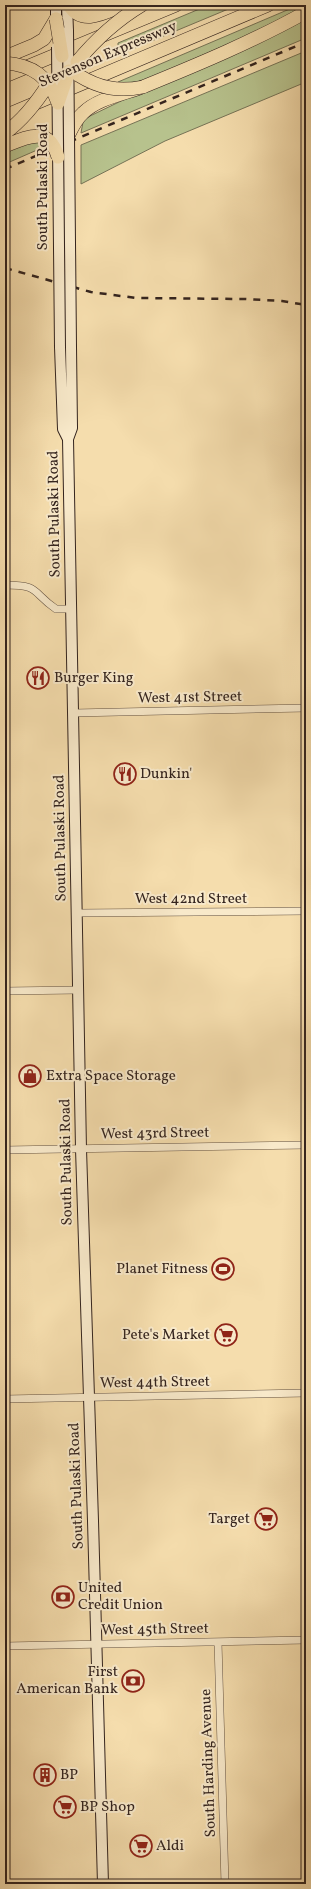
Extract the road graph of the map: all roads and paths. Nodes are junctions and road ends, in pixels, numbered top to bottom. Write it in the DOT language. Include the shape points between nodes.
graph roads {
  1 [pos="56,5"];
  2 [pos="68,5"];
  3 [pos="124,5"];
  4 [pos="142,5"];
  5 [pos="176,5"];
  6 [pos="268,5"];
  7 [pos="306,12"];
  8 [pos="56,19"];
  9 [pos="68,31"];
  10 [pos="5,57"];
  11 [pos="5,63"];
  12 [pos="63,64"];
  13 [pos="5,76"];
  14 [pos="49,83"];
  15 [pos="143,87"];
  16 [pos="58,103"];
  17 [pos="5,116"];
  18 [pos="5,133"];
  19 [pos="68,136"];
  20 [pos="5,146"];
  21 [pos="58,157"];
  22 [pos="68,439"];
  23 [pos="5,585"];
  24 [pos="72,609"];
  25 [pos="306,708"];
  26 [pos="74,713"];
  27 [pos="306,911"];
  28 [pos="77,913"];
  29 [pos="78,990"];
  30 [pos="5,991"];
  31 [pos="306,1145"];
  32 [pos="81,1149"];
  33 [pos="5,1150"];
  34 [pos="306,1393"];
  35 [pos="89,1397"];
  36 [pos="5,1399"];
  37 [pos="306,1640"];
  38 [pos="218,1642"];
  39 [pos="96,1644"];
  40 [pos="5,1646"];
  41 [pos="103,1884"];
  42 [pos="225,1884"];
  1 -- 8 [label="main road"];
  2 -- 3 [label="highway" via="76,14 88,17"];
  2 -- 9 [label="main road"];
  4 -- 12 [label="highway, bridge" via="123,16"];
  5 -- 13 [label="highway, Stevenson Expressway"];
  6 -- 17 [label="highway, Stevenson Expressway"];
  7 -- 15 [label="highway" via="274,30"];
  8 -- 10 [label="highway" via="44,39"];
  8 -- 12 [label="highway, bridge"];
  9 -- 12 [label="highway, bridge"];
  11 -- 14 [label="highway, bridge" via="29,69"];
  12 -- 14 [label="highway, bridge"];
  12 -- 15 [label="highway, bridge" via="106,88 119,90"];
  12 -- 16 [label="highway, bridge"];
  12 -- 19 [label="main road, South Pulaski Road, bridge"];
  14 -- 16 [label="highway, bridge"];
  14 -- 18 [label="highway, bridge" via="28,113"];
  15 -- 19 [label="highway, bridge" via="83,112"];
  16 -- 19 [label="highway, bridge"];
  16 -- 21 [label="main road, South Pulaski Road, bridge"];
  19 -- 22 [label="main road, South Pulaski Road, bridge" via="72,428"];
  20 -- 21 [label="highway, bridge" via="39,135 50,142"];
  21 -- 22 [label="main road, South Pulaski Road, bridge" via="63,429"];
  22 -- 24 [label="main road, South Pulaski Road"];
  23 -- 24 [label="street" via="30,587 56,609"];
  24 -- 26 [label="main road, South Pulaski Road"];
  25 -- 26 [label="street, West 41st Street"];
  26 -- 28 [label="main road, South Pulaski Road"];
  27 -- 28 [label="street, West 42nd Street"];
  28 -- 29 [label="main road, South Pulaski Road"];
  29 -- 30 [label="street"];
  29 -- 32 [label="main road, South Pulaski Road"];
  31 -- 32 [label="street, West 43rd Street"];
  32 -- 33 [label="street, West 43rd Street"];
  32 -- 35 [label="main road, South Pulaski Road"];
  34 -- 35 [label="street, West 44th Street"];
  35 -- 36 [label="street, West 44th Street"];
  35 -- 39 [label="main road, South Pulaski Road"];
  37 -- 38 [label="street, West 45th Street"];
  38 -- 39 [label="street, West 45th Street"];
  38 -- 42 [label="street, South Harding Avenue"];
  39 -- 40 [label="street, West 45th Street"];
  39 -- 41 [label="main road, South Pulaski Road"];
}
